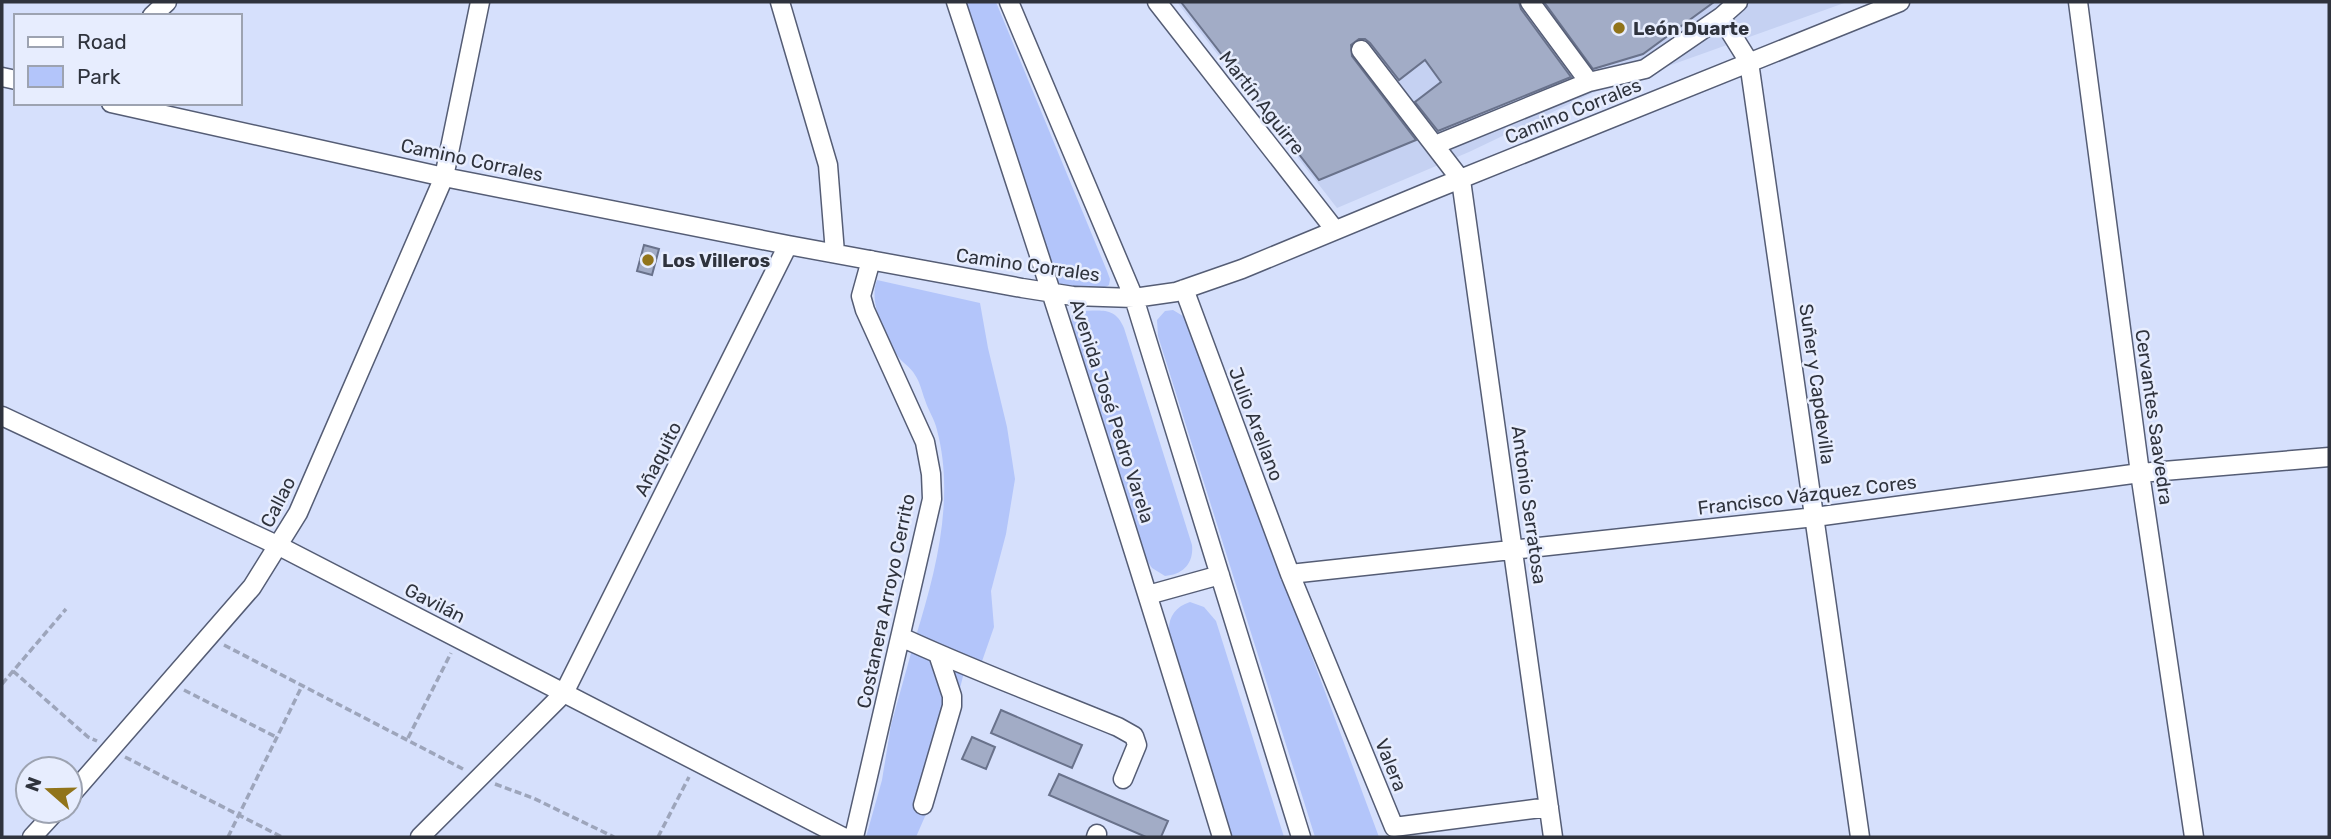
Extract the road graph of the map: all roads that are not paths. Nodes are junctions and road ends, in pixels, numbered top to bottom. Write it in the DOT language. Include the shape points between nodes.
graph roads {
  1 [pos="167,2"];
  2 [pos="480,2"];
  3 [pos="780,2"];
  4 [pos="956,2"];
  5 [pos="1009,2"];
  6 [pos="1157,2"];
  7 [pos="1530,2"];
  8 [pos="1738,2"];
  9 [pos="1900,2"];
  10 [pos="2078,2"];
  11 [pos="154,14"];
  12 [pos="1721,17"];
  13 [pos="1362,50"];
  14 [pos="1749,62"];
  15 [pos="1589,82"];
  16 [pos="120,105"];
  17 [pos="1435,145"];
  18 [pos="444,177"];
  19 [pos="1461,180"];
  20 [pos="1335,230"];
  21 [pos="788,245"];
  22 [pos="835,253"];
  23 [pos="871,260"];
  24 [pos="1184,289"];
  25 [pos="1052,293"];
  26 [pos="1134,298"];
  27 [pos="2,416"];
  28 [pos="2329,457"];
  29 [pos="2140,473"];
  30 [pos="1815,517"];
  31 [pos="279,546"];
  32 [pos="1514,550"];
  33 [pos="1290,574"];
  34 [pos="1220,575"];
  35 [pos="1148,594"];
  36 [pos="901,637"];
  37 [pos="938,654"];
  38 [pos="564,693"];
  39 [pos="1123,779"];
  40 [pos="84,781"];
  41 [pos="923,805"];
  42 [pos="1549,807"];
  43 [pos="420,837"];
  44 [pos="843,837"];
  45 [pos="854,837"];
  46 [pos="1222,837"];
  47 [pos="1301,837"];
  48 [pos="1553,837"];
  49 [pos="1860,837"];
  50 [pos="2193,837"];
  1 -- 11 [label="street"];
  2 -- 18 [label="street, Callao"];
  3 -- 22 [label="street" via="828,165"];
  4 -- 25 [label="street, Avenida José Pedro Varela"];
  5 -- 26 [label="street"];
  6 -- 20 [label="street, Martín Aguirre"];
  7 -- 15 [label="street"];
  8 -- 12 [label="street"];
  9 -- 14 [label="street, Camino Corrales"];
  10 -- 29 [label="street, Cervantes Saavedra"];
  12 -- 14 [label="street"];
  12 -- 15 [label="street" via="1645,69"];
  13 -- 17 [label="street"];
  14 -- 19 [label="street, Camino Corrales"];
  14 -- 30 [label="street, Suñer y Capdevilla"];
  15 -- 17 [label="street"];
  16 -- 18 [label="street, Camino Corrales"];
  17 -- 19 [label="street"];
  18 -- 21 [label="street, Camino Corrales"];
  18 -- 31 [label="street, Callao" via="298,513"];
  19 -- 20 [label="street, Camino Corrales"];
  19 -- 32 [label="street, Antonio Serratosa"];
  20 -- 24 [label="street, Camino Corrales"];
  21 -- 22 [label="street, Camino Corrales"];
  21 -- 38 [label="street, Añaquito"];
  22 -- 23 [label="street, Camino Corrales"];
  23 -- 25 [label="street, Camino Corrales"];
  23 -- 36 [label="street, Costanera Arroyo Cerrito" via="861,296 926,442 931,474 928,524"];
  24 -- 26 [label="street, Camino Corrales"];
  24 -- 33 [label="street, Julio Arellano"];
  25 -- 26 [label="street, Camino Corrales"];
  25 -- 35 [label="street, Avenida José Pedro Varela"];
  26 -- 34 [label="street"];
  27 -- 31 [label="street, Gavilán"];
  28 -- 29 [label="street, Francisco Vázquez Cores"];
  29 -- 30 [label="street, Francisco Vázquez Cores"];
  29 -- 50 [label="street, Cervantes Saavedra"];
  30 -- 32 [label="street, Francisco Vázquez Cores"];
  30 -- 49 [label="street, Suñer y Capdevilla"];
  31 -- 38 [label="street, Gavilán"];
  31 -- 40 [label="street, Callao" via="210,638"];
  32 -- 33 [label="street, Francisco Vázquez Cores"];
  32 -- 42 [label="street, Antonio Serratosa"];
  33 -- 42 [label="street, Valera" via="1394,827"];
  34 -- 35 [label="street"];
  34 -- 47 [label="street"];
  35 -- 46 [label="street, Avenida José Pedro Varela"];
  36 -- 37 [label="street"];
  36 -- 45 [label="street, Costanera Arroyo Cerrito"];
  37 -- 39 [label="street" via="1134,736 1137,745"];
  37 -- 41 [label="street" via="951,706"];
  38 -- 43 [label="street, Añaquito"];
  38 -- 44 [label="street, Gavilán"];
  42 -- 48 [label="street, Antonio Serratosa"];
}
